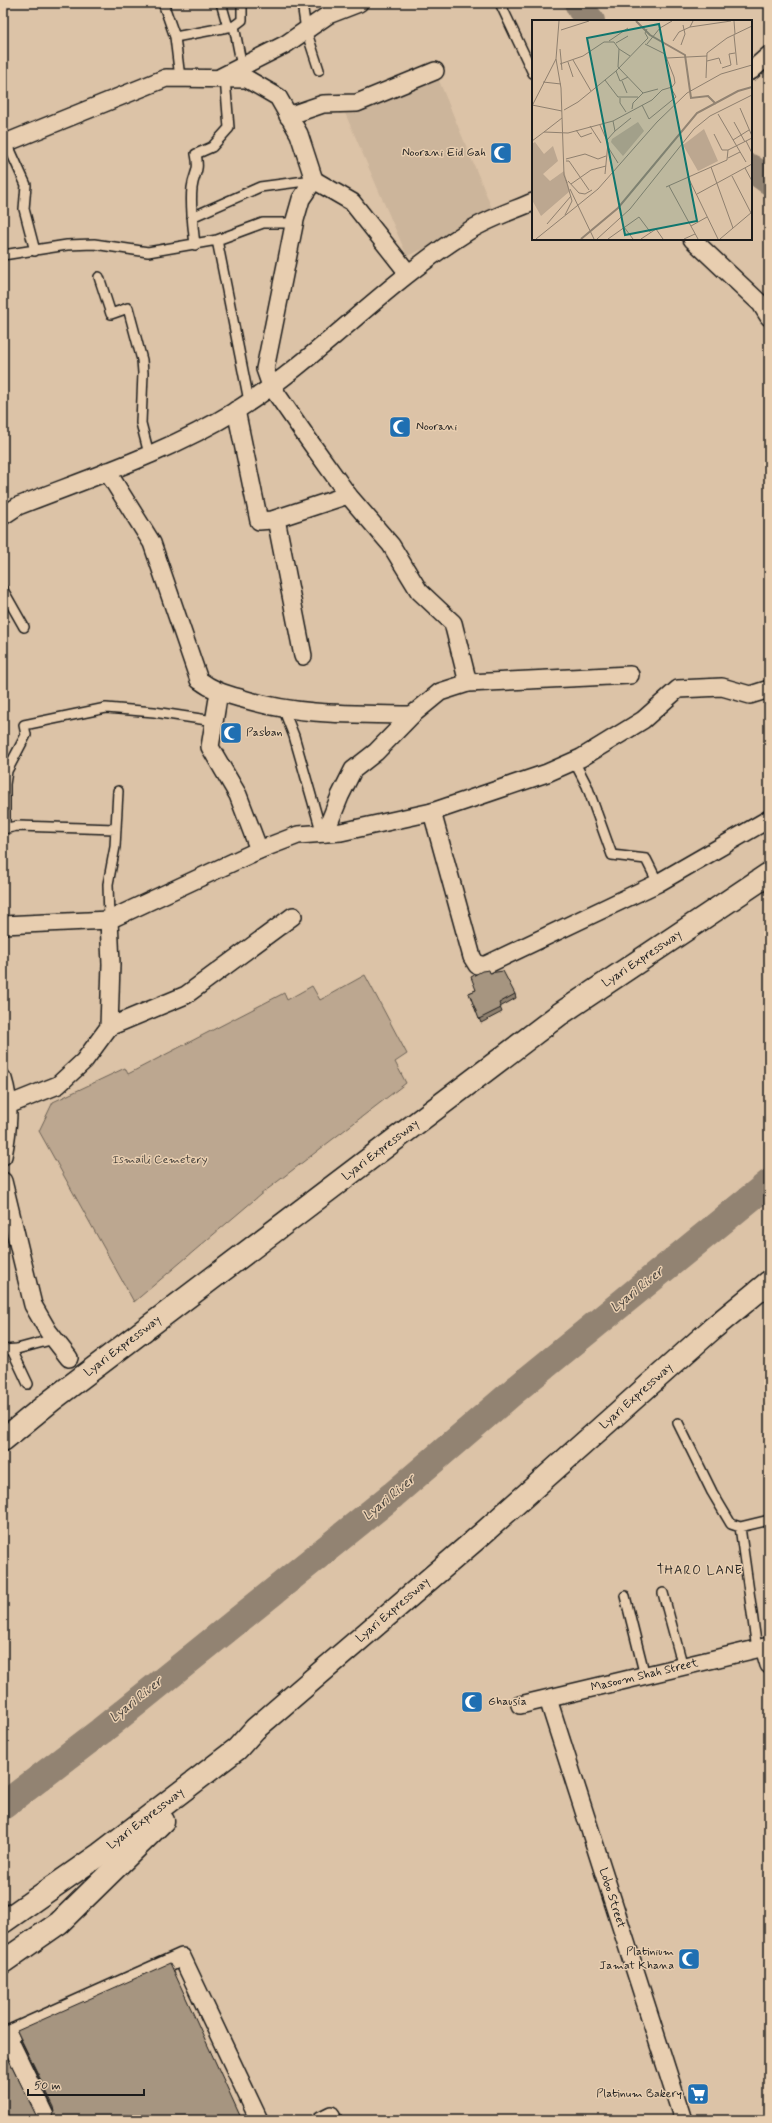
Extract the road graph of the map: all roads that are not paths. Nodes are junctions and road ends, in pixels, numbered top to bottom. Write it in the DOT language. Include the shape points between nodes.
graph roads {
  1 [pos="163,3"];
  2 [pos="221,3"];
  3 [pos="242,3"];
  4 [pos="302,3"];
  5 [pos="359,3"];
  6 [pos="500,3"];
  7 [pos="231,26"];
  8 [pos="306,30"];
  9 [pos="175,37"];
  10 [pos="769,55"];
  11 [pos="242,67"];
  12 [pos="319,70"];
  13 [pos="752,70"];
  14 [pos="435,71"];
  15 [pos="532,71"];
  16 [pos="180,78"];
  17 [pos="222,78"];
  18 [pos="288,116"];
  19 [pos="5,144"];
  20 [pos="314,180"];
  21 [pos="532,202"];
  22 [pos="192,217"];
  23 [pos="295,223"];
  24 [pos="217,240"];
  25 [pos="693,240"];
  26 [pos="195,245"];
  27 [pos="34,251"];
  28 [pos="3,256"];
  29 [pos="408,273"];
  30 [pos="99,277"];
  31 [pos="769,317"];
  32 [pos="271,386"];
  33 [pos="243,406"];
  34 [pos="149,454"];
  35 [pos="107,471"];
  36 [pos="348,495"];
  37 [pos="3,516"];
  38 [pos="276,519"];
  39 [pos="3,590"];
  40 [pos="24,627"];
  41 [pos="302,656"];
  42 [pos="630,675"];
  43 [pos="468,683"];
  44 [pos="769,688"];
  45 [pos="219,692"];
  46 [pos="283,708"];
  47 [pos="412,715"];
  48 [pos="214,721"];
  49 [pos="13,758"];
  50 [pos="3,760"];
  51 [pos="574,761"];
  52 [pos="4,784"];
  53 [pos="118,792"];
  54 [pos="432,812"];
  55 [pos="769,819"];
  56 [pos="4,828"];
  57 [pos="116,829"];
  58 [pos="324,833"];
  59 [pos="259,850"];
  60 [pos="769,874"];
  61 [pos="658,883"];
  62 [pos="292,916"];
  63 [pos="109,920"];
  64 [pos="3,925"];
  65 [pos="109,1027"];
  66 [pos="5,1091"];
  67 [pos="3,1156"];
  68 [pos="3,1181"];
  69 [pos="769,1282"];
  70 [pos="54,1338"];
  71 [pos="7,1350"];
  72 [pos="69,1358"];
  73 [pos="28,1384"];
  74 [pos="52,1400"];
  75 [pos="3,1423"];
  76 [pos="678,1423"];
  77 [pos="3,1440"];
  78 [pos="769,1520"];
  79 [pos="740,1527"];
  80 [pos="663,1593"];
  81 [pos="624,1596"];
  82 [pos="763,1648"];
  83 [pos="769,1665"];
  84 [pos="683,1667"];
  85 [pos="645,1676"];
  86 [pos="548,1698"];
  87 [pos="520,1705"];
  88 [pos="237,1749"];
  89 [pos="3,1922"];
  90 [pos="3,1962"];
  91 [pos="5,2036"];
  92 [pos="48,2120"];
  93 [pos="259,2120"];
  94 [pos="683,2120"];
  1 -- 9 [label="lane"];
  2 -- 7 [label="lane"];
  3 -- 7 [label="lane" via="242,20"];
  4 -- 8 [label="lane"];
  5 -- 8 [label="street" via="328,15"];
  6 -- 15 [label="lane"];
  7 -- 9 [label="lane"];
  7 -- 11 [label="lane"];
  8 -- 11 [label="street" via="286,44"];
  8 -- 12 [label="lane"];
  9 -- 16 [label="lane"];
  10 -- 13 [label="street"];
  11 -- 17 [label="street"];
  14 -- 18 [label="street" via="357,103 322,104"];
  16 -- 17 [label="street"];
  16 -- 19 [label="street" via="166,78"];
  17 -- 18 [label="street" via="247,79 278,97"];
  17 -- 22 [label="lane" via="229,128 212,147 196,154 199,168 192,186"];
  18 -- 20 [label="street" via="299,134"];
  19 -- 27 [label="lane" via="26,185 24,208"];
  20 -- 22 [label="lane" via="260,187"];
  20 -- 23 [label="street" via="301,199"];
  20 -- 29 [label="street" via="352,202"];
  21 -- 29 [label="street" via="468,231"];
  22 -- 26 [label="lane"];
  23 -- 24 [label="lane" via="263,223"];
  23 -- 32 [label="street" via="265,369"];
  24 -- 26 [label="lane"];
  24 -- 33 [label="lane"];
  25 -- 31 [label="street" via="761,304"];
  26 -- 27 [label="lane" via="148,252 94,244 67,245"];
  27 -- 28 [label="lane"];
  29 -- 32 [label="street"];
  30 -- 34 [label="lane" via="112,314 128,308 142,360 141,423"];
  32 -- 33 [label="street"];
  32 -- 36 [label="street"];
  33 -- 34 [label="street" via="185,440"];
  33 -- 38 [label="street" via="259,521"];
  34 -- 35 [label="street"];
  35 -- 37 [label="street" via="18,506"];
  35 -- 45 [label="street" via="152,543 199,680"];
  36 -- 38 [label="street"];
  36 -- 43 [label="street" via="391,545 419,590 453,623"];
  38 -- 41 [label="street"];
  39 -- 40 [label="lane"];
  42 -- 43 [label="street"];
  43 -- 47 [label="street" via="440,692"];
  44 -- 51 [label="street" via="750,695 722,687 678,689 643,720"];
  45 -- 46 [label="street" via="257,704"];
  45 -- 48 [label="street"];
  46 -- 47 [label="street" via="307,713"];
  46 -- 58 [label="lane"];
  47 -- 58 [label="street" via="376,752 353,770"];
  48 -- 49 [label="lane" via="114,709 74,714 24,725 26,735"];
  48 -- 59 [label="street" via="210,747 238,795"];
  49 -- 50 [label="lane"];
  49 -- 52 [label="lane"];
  51 -- 54 [label="street" via="547,773"];
  51 -- 61 [label="lane" via="587,786 612,855 646,859"];
  52 -- 56 [label="lane"];
  53 -- 57 [label="lane"];
  54 -- 58 [label="street" via="341,832"];
  54 -- 61 [label="street" via="472,957 477,965 486,965"];
  55 -- 61 [label="street"];
  56 -- 57 [label="lane" via="17,826"];
  57 -- 63 [label="lane" via="108,884"];
  58 -- 59 [label="street" via="298,835"];
  59 -- 63 [label="street"];
  60 -- 74 [label="highway, Lyari Expressway" via="560,1014"];
  62 -- 65 [label="street" via="186,995"];
  63 -- 64 [label="street"];
  63 -- 65 [label="street"];
  65 -- 66 [label="street" via="84,1061 58,1085"];
  66 -- 67 [label="street" via="7,1134"];
  68 -- 70 [label="street" via="33,1305"];
  69 -- 88 [label="highway, Lyari Expressway" via="712,1329"];
  70 -- 71 [label="lane"];
  70 -- 72 [label="street"];
  71 -- 73 [label="lane"];
  74 -- 75 [label="highway"];
  74 -- 77 [label="highway, Lyari Expressway"];
  76 -- 79 [label="lane" via="716,1499 731,1524"];
  78 -- 79 [label="lane"];
  79 -- 82 [label="lane"];
  80 -- 84 [label="lane"];
  81 -- 85 [label="lane"];
  82 -- 83 [label="street"];
  82 -- 84 [label="street, Masoom Shah Street"];
  84 -- 85 [label="street, Masoom Shah Street"];
  85 -- 86 [label="street, Masoom Shah Street"];
  86 -- 87 [label="street, Masoom Shah Street"];
  86 -- 94 [label="street, Lobo Street"];
  88 -- 89 [label="highway, Lyari Expressway" via="100,1854"];
  88 -- 90 [label="highway" via="59,1923"];
  91 -- 92 [label="street"];
  91 -- 93 [label="street" via="182,1957"];
}
